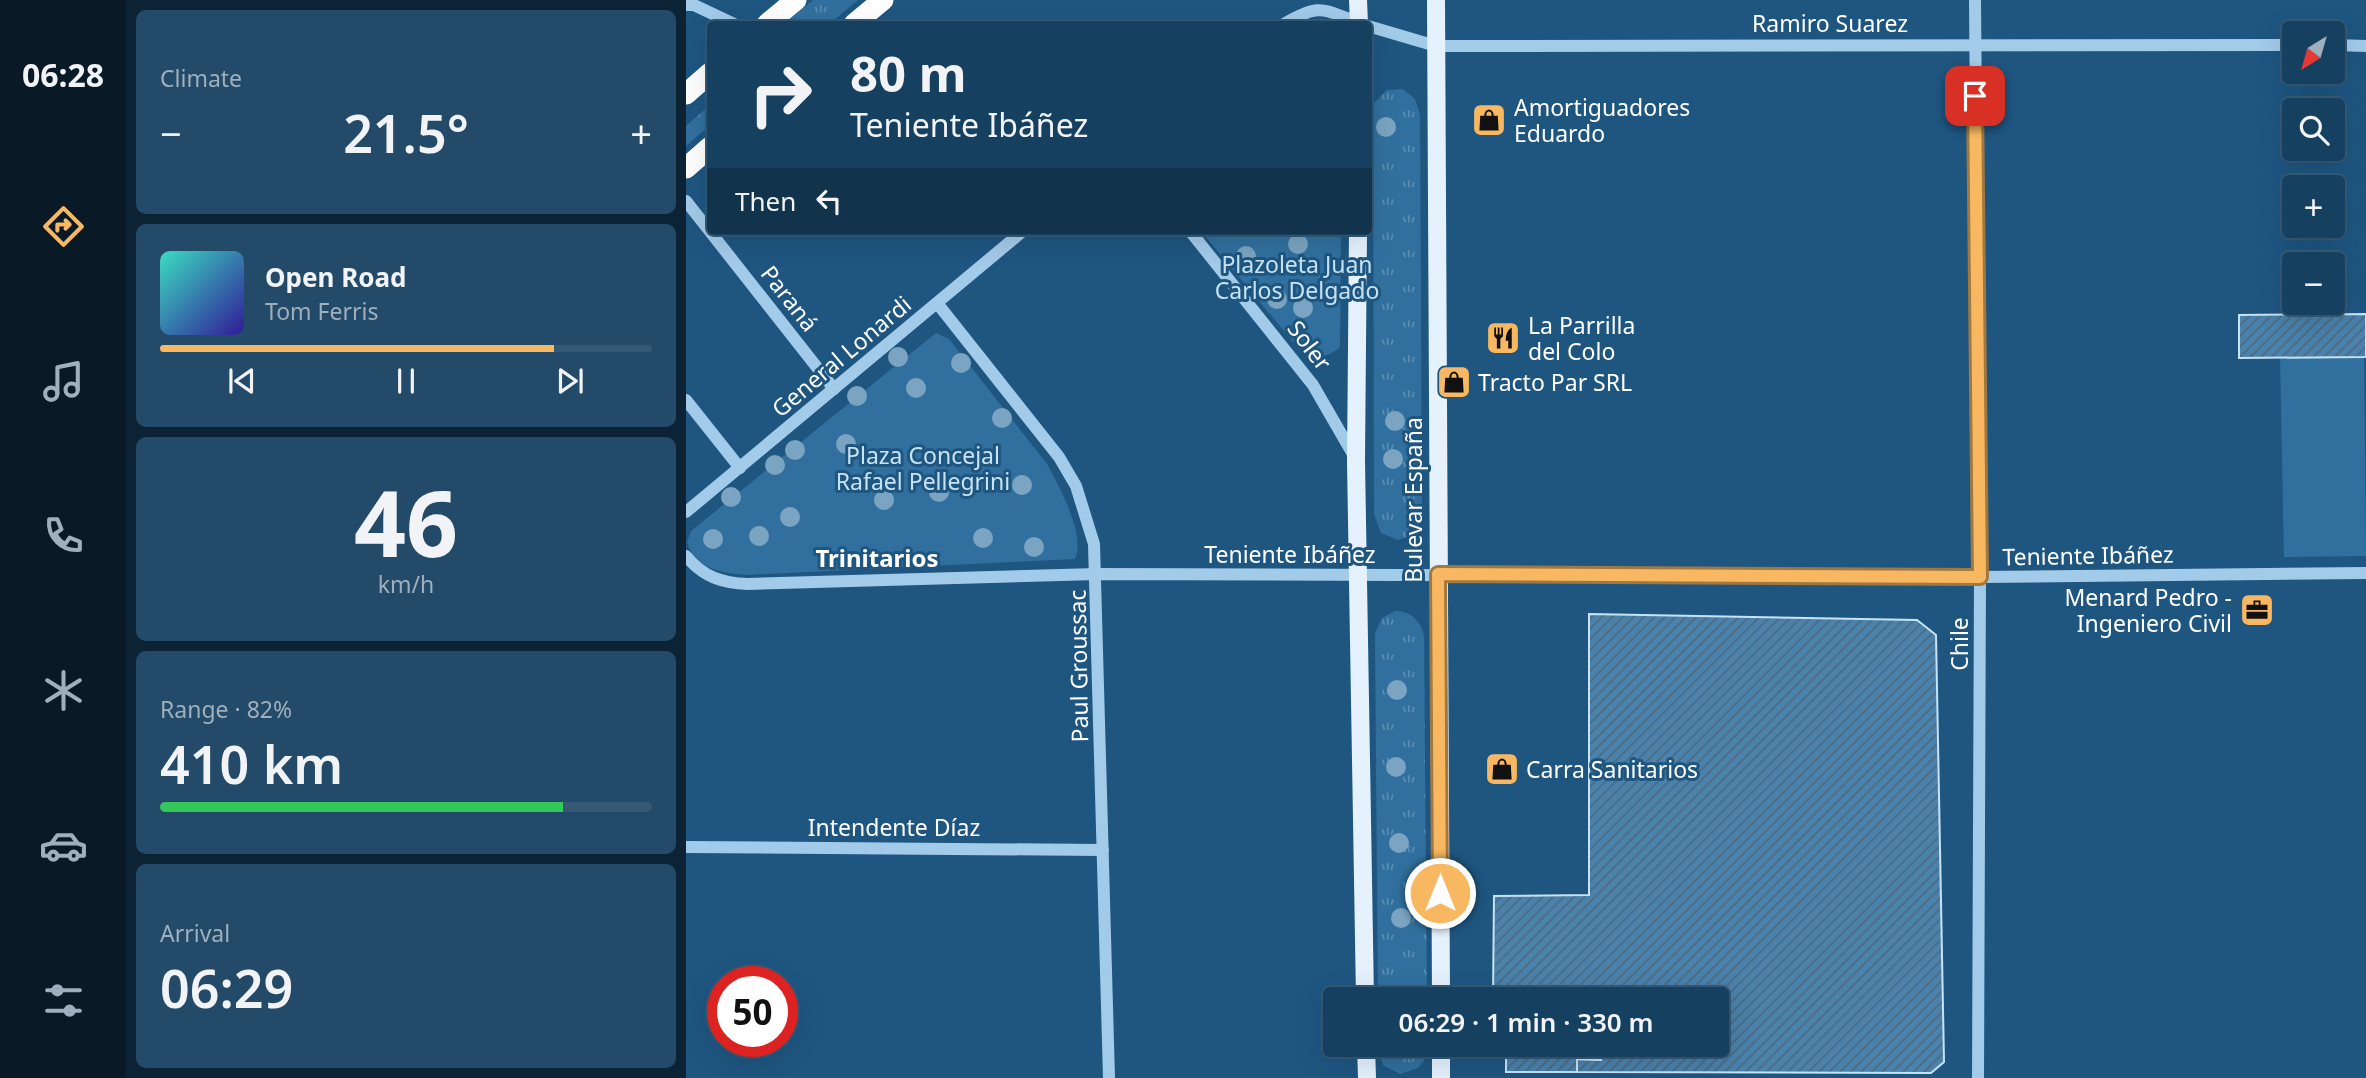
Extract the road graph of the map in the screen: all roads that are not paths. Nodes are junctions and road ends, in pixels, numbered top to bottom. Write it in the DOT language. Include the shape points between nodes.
graph roads {
  1 [pos="796,0"];
  2 [pos="883,0"];
  3 [pos="1358,0"];
  4 [pos="1436,0"];
  5 [pos="1975,0"];
  6 [pos="686,5"];
  7 [pos="728,21"];
  8 [pos="771,21"];
  9 [pos="858,21"];
  10 [pos="1290,21"];
  11 [pos="1356,21"];
  12 [pos="1362,21"];
  13 [pos="1372,27"];
  14 [pos="1975,43"];
  15 [pos="2282,45"];
  16 [pos="2345,45"];
  17 [pos="1436,46"];
  18 [pos="2366,46"];
  19 [pos="707,76"];
  20 [pos="686,94"];
  21 [pos="707,150"];
  22 [pos="686,168"];
  23 [pos="686,201"];
  24 [pos="707,228"];
  25 [pos="713,235"];
  26 [pos="1018,235"];
  27 [pos="1193,235"];
  28 [pos="1358,235"];
  29 [pos="937,303"];
  30 [pos="834,389"];
  31 [pos="686,400"];
  32 [pos="1356,461"];
  33 [pos="740,468"];
  34 [pos="686,512"];
  35 [pos="686,556"];
  36 [pos="2366,573"];
  37 [pos="1438,574"];
  38 [pos="1097,575"];
  39 [pos="1358,575"];
  40 [pos="1980,577"];
  41 [pos="686,847"];
  42 [pos="1103,850"];
  43 [pos="1365,987"];
  44 [pos="1441,987"];
  45 [pos="1366,1057"];
  46 [pos="1441,1057"];
  47 [pos="1109,1078"];
  48 [pos="1367,1078"];
  49 [pos="1441,1078"];
  50 [pos="1978,1078"];
  1 -- 8 [label="highway"];
  2 -- 9 [label="highway"];
  3 -- 12 [label="main road"];
  4 -- 17 [label="main road, Bulevar España"];
  5 -- 14 [label="street, Chile"];
  6 -- 7 [label="street"];
  10 -- 11 [label="street" via="1315,8"];
  13 -- 17 [label="street, Ramiro Suarez"];
  14 -- 15 [label="street, Ramiro Suarez"];
  14 -- 17 [label="street, Ramiro Suarez"];
  14 -- 40 [label="street, Chile"];
  16 -- 18 [label="street"];
  17 -- 37 [label="main road, Bulevar España"];
  19 -- 20 [label="highway"];
  21 -- 22 [label="highway"];
  23 -- 24 [label="street, Paraná"];
  25 -- 30 [label="street, Paraná"];
  26 -- 29 [label="street, General Lonardi"];
  27 -- 32 [label="street, Soler" via="1306,375"];
  28 -- 32 [label="main road"];
  29 -- 30 [label="street, General Lonardi"];
  29 -- 38 [label="street, Paul Groussac" via="1065,466 1087,516"];
  30 -- 33 [label="street, General Lonardi"];
  31 -- 33 [label="street"];
  32 -- 39 [label="main road"];
  33 -- 34 [label="street, General Lonardi"];
  35 -- 38 [label="street, Teniente Ibáñez" via="706,575 733,583"];
  36 -- 40 [label="street, Teniente Ibáñez"];
  37 -- 39 [label="street, Teniente Ibáñez"];
  37 -- 40 [label="street, Teniente Ibáñez"];
  37 -- 44 [label="main road, Bulevar España"];
  38 -- 39 [label="street, Teniente Ibáñez"];
  38 -- 42 [label="street, Paul Groussac"];
  39 -- 43 [label="main road"];
  40 -- 50 [label="street, Chile"];
  41 -- 42 [label="street, Intendente Díaz"];
  42 -- 47 [label="street, Paul Groussac"];
  45 -- 48 [label="main road"];
  46 -- 49 [label="main road"];
}
